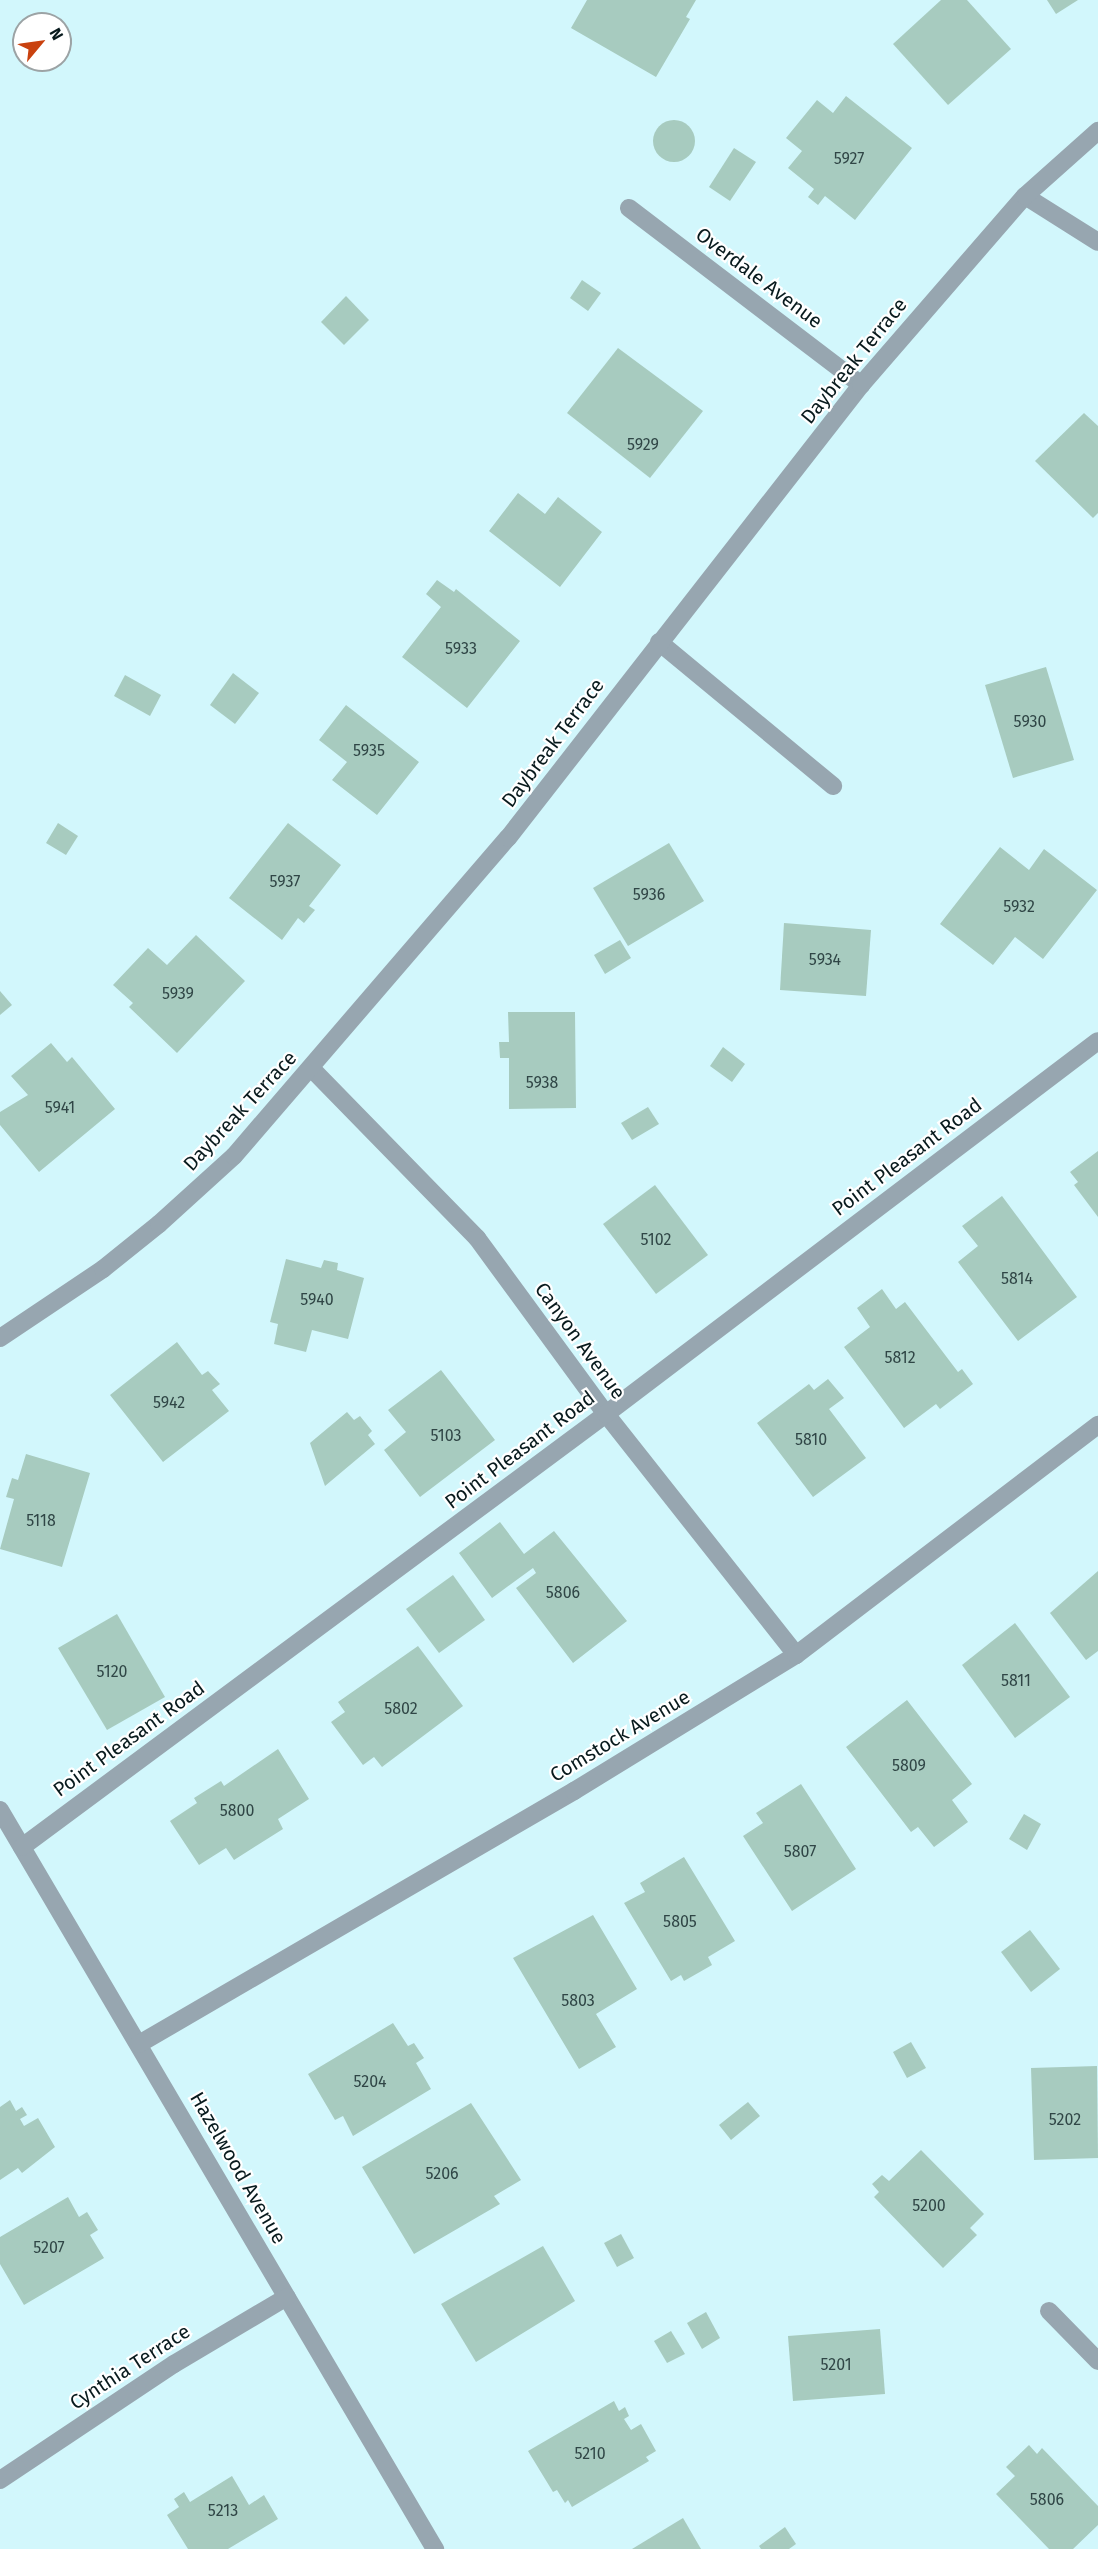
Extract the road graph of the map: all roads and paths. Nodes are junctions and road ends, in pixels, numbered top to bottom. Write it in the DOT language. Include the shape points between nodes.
graph roads {
  1 [pos="1098,131"];
  2 [pos="1025,196"];
  3 [pos="629,208"];
  4 [pos="1098,242"];
  5 [pos="861,385"];
  6 [pos="659,642"];
  7 [pos="833,786"];
  8 [pos="1098,1041"];
  9 [pos="311,1068"];
  10 [pos="0,1338"];
  11 [pos="606,1414"];
  12 [pos="1098,1425"];
  13 [pos="796,1655"];
  14 [pos="0,1810"];
  15 [pos="22,1847"];
  16 [pos="139,2044"];
  17 [pos="287,2297"];
  18 [pos="1049,2311"];
  19 [pos="1098,2361"];
  20 [pos="0,2480"];
  21 [pos="435,2549"];
  1 -- 2 [label="street, Daybreak Terrace"];
  2 -- 4 [label="street"];
  2 -- 5 [label="street, Daybreak Terrace"];
  3 -- 5 [label="street, Overdale Avenue"];
  5 -- 6 [label="street, Daybreak Terrace"];
  6 -- 7 [label="street"];
  6 -- 9 [label="street, Daybreak Terrace" via="508,838"];
  8 -- 11 [label="street, Point Pleasant Road"];
  9 -- 10 [label="street, Daybreak Terrace" via="234,1156 159,1224 103,1269"];
  9 -- 11 [label="street, Canyon Avenue" via="477,1238"];
  11 -- 13 [label="street, Canyon Avenue"];
  11 -- 15 [label="street, Point Pleasant Road"];
  12 -- 13 [label="street, Comstock Avenue"];
  13 -- 16 [label="street, Comstock Avenue" via="574,1791"];
  14 -- 15 [label="street, Hazelwood Avenue"];
  15 -- 16 [label="street, Hazelwood Avenue"];
  16 -- 17 [label="street, Hazelwood Avenue"];
  17 -- 20 [label="street, Cynthia Terrace" via="174,2364"];
  17 -- 21 [label="street, Hazelwood Avenue"];
  18 -- 19 [label="street"];
}
